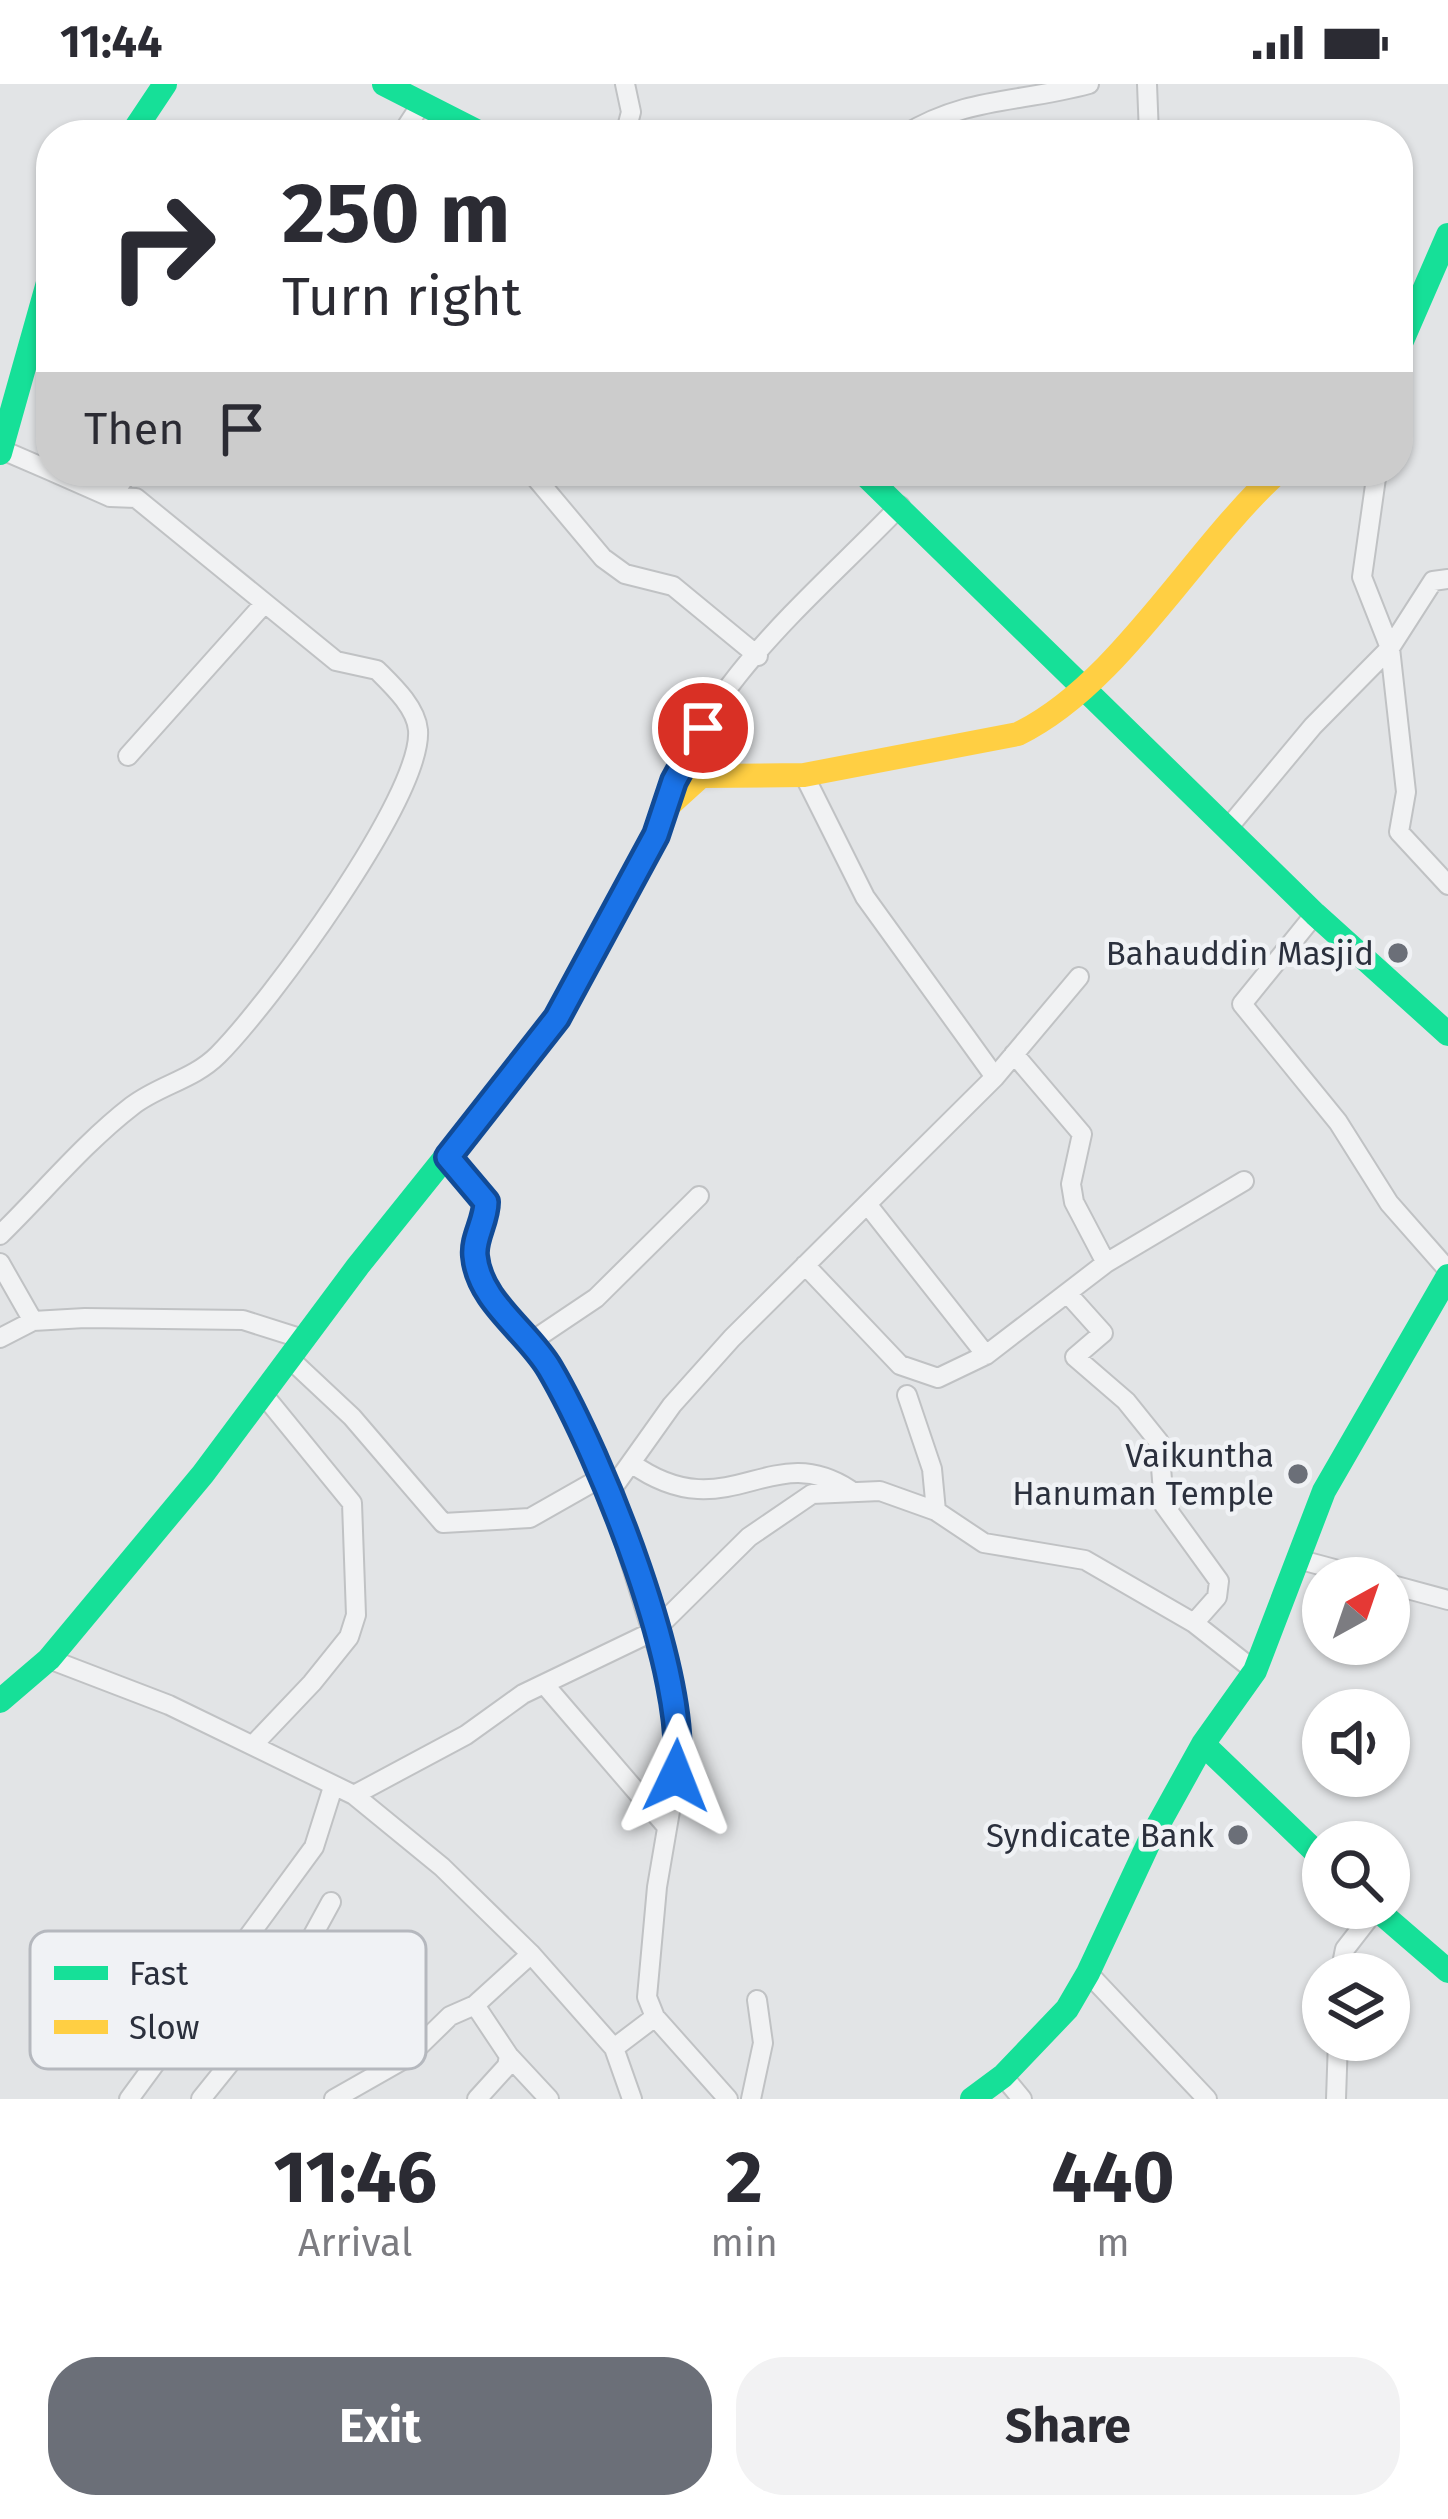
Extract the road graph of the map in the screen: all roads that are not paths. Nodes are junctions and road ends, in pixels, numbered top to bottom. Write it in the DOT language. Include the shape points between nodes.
graph roads {
  1 [pos="164,84"];
  2 [pos="384,84"];
  3 [pos="626,84"];
  4 [pos="1089,84"];
  5 [pos="1147,84"];
  6 [pos="422,103"];
  7 [pos="140,120"];
  8 [pos="411,120"];
  9 [pos="455,120"];
  10 [pos="630,120"];
  11 [pos="929,120"];
  12 [pos="1148,120"];
  13 [pos="1448,235"];
  14 [pos="36,316"];
  15 [pos="1413,323"];
  16 [pos="6,404"];
  17 [pos="0,451"];
  18 [pos="36,465"];
  19 [pos="86,486"];
  20 [pos="118,486"];
  21 [pos="543,486"];
  22 [pos="878,486"];
  23 [pos="1262,486"];
  24 [pos="1375,486"];
  25 [pos="110,496"];
  26 [pos="900,506"];
  27 [pos="1448,578"];
  28 [pos="263,605"];
  29 [pos="1390,648"];
  30 [pos="758,656"];
  31 [pos="1088,692"];
  32 [pos="128,756"];
  33 [pos="804,775"];
  34 [pos="668,806"];
  35 [pos="1228,828"];
  36 [pos="1448,885"];
  37 [pos="1316,914"];
  38 [pos="1079,976"];
  39 [pos="1448,1034"];
  40 [pos="1014,1054"];
  41 [pos="995,1077"];
  42 [pos="448,1157"];
  43 [pos="1244,1181"];
  44 [pos="699,1196"];
  45 [pos="867,1204"];
  46 [pos="0,1235"];
  47 [pos="0,1263"];
  48 [pos="1106,1263"];
  49 [pos="805,1265"];
  50 [pos="1448,1273"];
  51 [pos="1068,1294"];
  52 [pos="33,1321"];
  53 [pos="0,1338"];
  54 [pos="529,1342"];
  55 [pos="296,1348"];
  56 [pos="986,1355"];
  57 [pos="263,1394"];
  58 [pos="907,1395"];
  59 [pos="631,1463"];
  60 [pos="607,1484"];
  61 [pos="850,1490"];
  62 [pos="936,1510"];
  63 [pos="1301,1560"];
  64 [pos="1410,1590"];
  65 [pos="1448,1600"];
  66 [pos="1195,1623"];
  67 [pos="654,1631"];
  68 [pos="49,1659"];
  69 [pos="1255,1672"];
  70 [pos="544,1684"];
  71 [pos="0,1701"];
  72 [pos="254,1744"];
  73 [pos="1203,1744"];
  74 [pos="333,1787"];
  75 [pos="354,1795"];
  76 [pos="667,1827"];
  77 [pos="1302,1839"];
  78 [pos="332,1902"];
  79 [pos="1399,1929"];
  80 [pos="252,1931"];
  81 [pos="316,1931"];
  82 [pos="531,1954"];
  83 [pos="1448,1971"];
  84 [pos="1088,1973"];
  85 [pos="757,2000"];
  86 [pos="475,2005"];
  87 [pos="656,2017"];
  88 [pos="426,2040"];
  89 [pos="614,2048"];
  90 [pos="509,2056"];
  91 [pos="1337,2061"];
  92 [pos="151,2069"];
  93 [pos="225,2069"];
  94 [pos="387,2069"];
  95 [pos="1003,2076"];
  96 [pos="129,2099"];
  97 [pos="201,2099"];
  98 [pos="334,2099"];
  99 [pos="477,2099"];
  100 [pos="549,2099"];
  101 [pos="632,2099"];
  102 [pos="728,2099"];
  103 [pos="751,2099"];
  104 [pos="972,2099"];
  105 [pos="1022,2099"];
  106 [pos="1207,2099"];
  107 [pos="1336,2099"];
  1 -- 7 [label="street"];
  2 -- 6 [label="street"];
  3 -- 10 [label="street"];
  4 -- 11 [label="street" via="985,100"];
  5 -- 12 [label="street"];
  6 -- 8 [label="street"];
  6 -- 9 [label="street"];
  13 -- 15 [label="street"];
  14 -- 16 [label="street"];
  16 -- 17 [label="street"];
  17 -- 18 [label="street"];
  19 -- 25 [label="street"];
  20 -- 25 [label="street"];
  21 -- 30 [label="street" via="603,558 626,574 673,586"];
  22 -- 26 [label="street"];
  23 -- 31 [label="street"];
  24 -- 29 [label="street" via="1362,577"];
  25 -- 28 [label="street" via="136,498 158,512"];
  26 -- 30 [label="street"];
  26 -- 31 [label="street"];
  27 -- 29 [label="street" via="1433,581"];
  28 -- 32 [label="street"];
  28 -- 46 [label="street" via="336,661 377,670 391,684 418,724 412,767 313,937 220,1054 132,1106"];
  29 -- 35 [label="street"];
  29 -- 36 [label="street" via="1406,792 1399,832"];
  30 -- 34 [label="street" via="686,753"];
  31 -- 33 [label="street" via="1018,734"];
  31 -- 35 [label="street"];
  33 -- 34 [label="street" via="701,776"];
  33 -- 41 [label="street" via="866,897"];
  34 -- 42 [label="street" via="557,1018"];
  35 -- 37 [label="street"];
  37 -- 39 [label="street"];
  37 -- 50 [label="street" via="1242,1004"];
  38 -- 40 [label="street"];
  40 -- 41 [label="street"];
  40 -- 48 [label="street" via="1082,1134 1074,1202"];
  41 -- 45 [label="street"];
  42 -- 54 [label="street" via="486,1202 474,1255"];
  42 -- 55 [label="street"];
  43 -- 48 [label="street"];
  44 -- 54 [label="street" via="596,1298"];
  45 -- 49 [label="street"];
  45 -- 56 [label="street"];
  47 -- 52 [label="street"];
  48 -- 51 [label="street"];
  49 -- 56 [label="street" via="900,1365 938,1378"];
  49 -- 59 [label="street" via="672,1405"];
  50 -- 63 [label="street" via="1324,1491"];
  51 -- 56 [label="street"];
  51 -- 66 [label="street" via="1103,1333 1075,1357 1159,1442 1164,1505 1219,1581 1217,1597"];
  52 -- 53 [label="street"];
  52 -- 55 [label="street" via="243,1320"];
  54 -- 60 [label="street"];
  55 -- 57 [label="street"];
  55 -- 60 [label="street" via="443,1523 530,1519"];
  57 -- 68 [label="street"];
  57 -- 72 [label="street" via="352,1503 356,1615 312,1683"];
  58 -- 62 [label="street" via="932,1469"];
  59 -- 60 [label="street"];
  59 -- 61 [label="street" via="688,1492 802,1471"];
  60 -- 67 [label="street"];
  61 -- 62 [label="street"];
  61 -- 67 [label="street" via="812,1494 787,1507"];
  62 -- 66 [label="street" via="983,1543 1085,1560"];
  63 -- 69 [label="street"];
  64 -- 65 [label="street"];
  66 -- 69 [label="street"];
  67 -- 70 [label="street"];
  67 -- 76 [label="street" via="682,1741"];
  68 -- 71 [label="street"];
  68 -- 72 [label="street"];
  69 -- 73 [label="street"];
  70 -- 75 [label="street"];
  70 -- 76 [label="street"];
  72 -- 74 [label="street"];
  73 -- 77 [label="street"];
  73 -- 84 [label="street"];
  74 -- 75 [label="street"];
  74 -- 80 [label="street" via="314,1847"];
  75 -- 82 [label="street"];
  76 -- 87 [label="street" via="647,1966"];
  78 -- 81 [label="street"];
  79 -- 83 [label="street"];
  82 -- 86 [label="street"];
  82 -- 89 [label="street"];
  84 -- 95 [label="street"];
  84 -- 106 [label="street"];
  85 -- 103 [label="street" via="763,2043"];
  86 -- 88 [label="street"];
  86 -- 90 [label="street"];
  87 -- 89 [label="street"];
  87 -- 102 [label="street"];
  89 -- 101 [label="street"];
  90 -- 99 [label="street"];
  90 -- 100 [label="street"];
  91 -- 107 [label="street"];
  92 -- 96 [label="street"];
  93 -- 97 [label="street"];
  94 -- 98 [label="street"];
  95 -- 104 [label="street"];
  95 -- 105 [label="street"];
}
